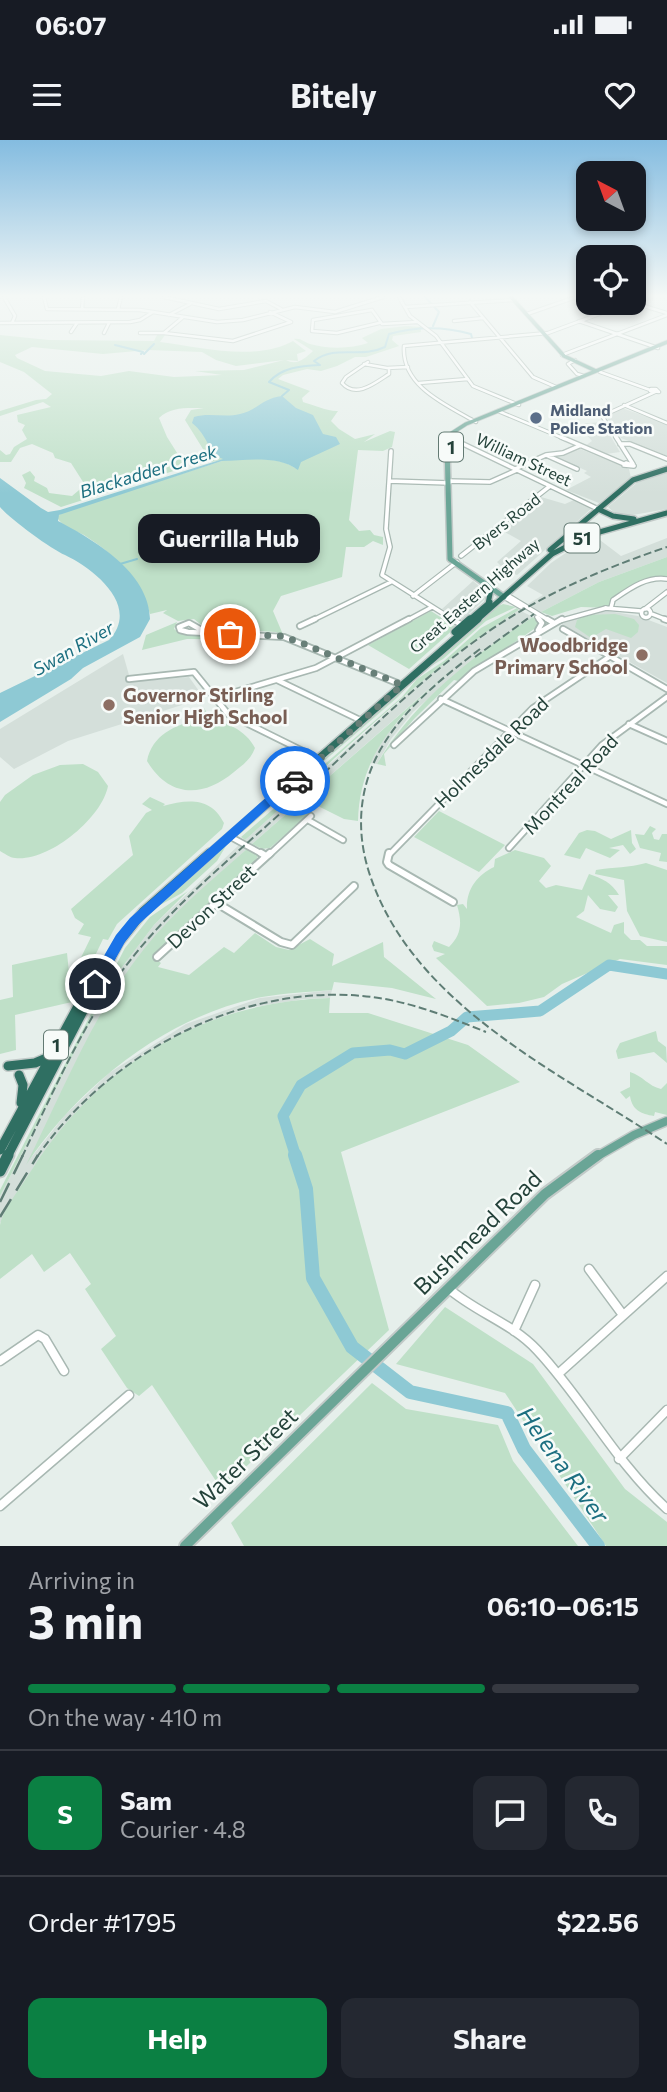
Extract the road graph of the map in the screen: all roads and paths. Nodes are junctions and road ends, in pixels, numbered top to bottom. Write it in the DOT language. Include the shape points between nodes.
graph roads {
  1 [pos="406,363"];
  2 [pos="456,363"];
  3 [pos="521,363"];
  4 [pos="570,363"];
  5 [pos="579,363"];
  6 [pos="621,363"];
  7 [pos="408,367"];
  8 [pos="389,368"];
  9 [pos="600,371"];
  10 [pos="584,376"];
  11 [pos="468,379"];
  12 [pos="419,383"];
  13 [pos="556,387"];
  14 [pos="654,391"];
  15 [pos="667,395"];
  16 [pos="517,405"];
  17 [pos="624,405"];
  18 [pos="500,412"];
  19 [pos="475,421"];
  20 [pos="667,423"];
  21 [pos="450,440"];
  22 [pos="620,444"];
  23 [pos="579,446"];
  24 [pos="391,451"];
  25 [pos="546,455"];
  26 [pos="667,459"];
  27 [pos="626,463"];
  28 [pos="632,467"];
  29 [pos="516,469"];
  30 [pos="577,469"];
  31 [pos="667,469"];
  32 [pos="646,475"];
  33 [pos="389,481"];
  34 [pos="450,482"];
  35 [pos="550,486"];
  36 [pos="588,503"];
  37 [pos="602,506"];
  38 [pos="667,513"];
  39 [pos="654,516"];
  40 [pos="574,530"];
  41 [pos="595,533"];
  42 [pos="461,556"];
  43 [pos="455,563"];
  44 [pos="667,579"];
  45 [pos="390,582"];
  46 [pos="519,584"];
  47 [pos="491,589"];
  48 [pos="667,592"];
  49 [pos="503,594"];
  50 [pos="413,596"];
  51 [pos="657,601"];
  52 [pos="488,604"];
  53 [pos="496,604"];
  54 [pos="520,604"];
  55 [pos="432,607"];
  56 [pos="608,608"];
  57 [pos="625,608"];
  58 [pos="642,611"];
  59 [pos="651,614"];
  60 [pos="538,616"];
  61 [pos="561,616"];
  62 [pos="664,619"];
  63 [pos="551,624"];
  64 [pos="300,626"];
  65 [pos="465,627"];
  66 [pos="563,629"];
  67 [pos="205,632"];
  68 [pos="534,634"];
  69 [pos="337,657"];
  70 [pos="608,657"];
  71 [pos="129,678"];
  72 [pos="277,680"];
  73 [pos="400,684"];
  74 [pos="667,689"];
  75 [pos="667,697"];
  76 [pos="215,698"];
  77 [pos="441,699"];
  78 [pos="360,720"];
  79 [pos="629,724"];
  80 [pos="510,731"];
  81 [pos="667,741"];
  82 [pos="394,745"];
  83 [pos="317,758"];
  84 [pos="584,765"];
  85 [pos="667,804"];
  86 [pos="229,836"];
  87 [pos="343,840"];
  88 [pos="509,848"];
  89 [pos="266,856"];
  90 [pos="354,886"];
  91 [pos="215,902"];
  92 [pos="453,902"];
  93 [pos="157,957"];
  94 [pos="95,984"];
  95 [pos="49,1057"];
  96 [pos="8,1066"];
  97 [pos="19,1075"];
  98 [pos="20,1109"];
  99 [pos="667,1121"];
  100 [pos="0,1150"];
  101 [pos="0,1171"];
  102 [pos="589,1269"];
  103 [pos="667,1276"];
  104 [pos="535,1285"];
  105 [pos="448,1288"];
  106 [pos="623,1315"];
  107 [pos="514,1332"];
  108 [pos="38,1335"];
  109 [pos="0,1361"];
  110 [pos="64,1371"];
  111 [pos="558,1374"];
  112 [pos="130,1395"];
  113 [pos="334,1400"];
  114 [pos="667,1410"];
  115 [pos="618,1459"];
  116 [pos="0,1506"];
  117 [pos="667,1509"];
  118 [pos="185,1546"];
  1 -- 7 [label="street"];
  2 -- 11 [label="street"];
  3 -- 13 [label="street" via="533,377"];
  4 -- 10 [label="street"];
  5 -- 9 [label="main road"];
  6 -- 9 [label="main road"];
  7 -- 8 [label="street"];
  7 -- 12 [label="street"];
  8 -- 8 [label="street" via="389,374 371,386 347,390 342,383 366,363"];
  9 -- 10 [label="main road, 1"];
  9 -- 14 [label="street"];
  9 -- 16 [label="main road, 1"];
  10 -- 13 [label="main road, 1"];
  11 -- 12 [label="street"];
  11 -- 16 [label="street" via="475,387"];
  12 -- 19 [label="street" via="430,397"];
  13 -- 16 [label="main road, 1"];
  14 -- 15 [label="street"];
  14 -- 17 [label="street"];
  16 -- 18 [label="main road, 1"];
  17 -- 20 [label="street"];
  17 -- 22 [label="street" via="601,416"];
  18 -- 19 [label="main road, 1"];
  18 -- 23 [label="street"];
  19 -- 21 [label="main road, 1"];
  21 -- 29 [label="street, William Street"];
  21 -- 34 [label="main road, 1"];
  22 -- 26 [label="street"];
  22 -- 27 [label="street"];
  23 -- 25 [label="street"];
  23 -- 27 [label="street"];
  24 -- 33 [label="street"];
  25 -- 29 [label="street"];
  25 -- 30 [label="street"];
  27 -- 28 [label="street"];
  27 -- 28 [label="street"];
  28 -- 32 [label="street"];
  29 -- 34 [label="street" via="490,482"];
  29 -- 35 [label="street, William Street"];
  31 -- 32 [label="highway, Great Eastern Highway / 51"];
  32 -- 37 [label="highway, Great Eastern Highway / 51" via="633,478"];
  33 -- 34 [label="street"];
  33 -- 45 [label="street" via="386,529 390,547 382,575"];
  34 -- 43 [label="main road, 1"];
  35 -- 36 [label="street, William Street"];
  35 -- 42 [label="street, Byers Road"];
  36 -- 37 [label="street, William Street"];
  36 -- 37 [label="street, William Street"];
  37 -- 39 [label="highway, William Street" via="618,517"];
  37 -- 40 [label="highway, Great Eastern Highway / 51"];
  38 -- 39 [label="highway, 51"];
  39 -- 41 [label="highway, 51"];
  40 -- 41 [label="highway"];
  40 -- 49 [label="highway, Great Eastern Highway / 51"];
  41 -- 46 [label="highway, 51" via="552,554"];
  43 -- 47 [label="main road"];
  43 -- 49 [label="main road"];
  43 -- 50 [label="street, Byers Road"];
  44 -- 56 [label="street" via="637,585"];
  45 -- 50 [label="street"];
  45 -- 64 [label="street"];
  46 -- 49 [label="highway, 51"];
  46 -- 54 [label="street" via="515,595"];
  47 -- 49 [label="main road"];
  47 -- 52 [label="highway"];
  48 -- 51 [label="street"];
  49 -- 52 [label="highway, Great Eastern Highway / 1"];
  49 -- 53 [label="highway, Great Eastern Highway / 1"];
  49 -- 54 [label="street"];
  50 -- 55 [label="street"];
  51 -- 58 [label="street"];
  51 -- 59 [label="street"];
  52 -- 65 [label="highway, Great Eastern Highway / 1"];
  53 -- 54 [label="street"];
  53 -- 65 [label="highway, Great Eastern Highway / 1"];
  54 -- 60 [label="street"];
  55 -- 65 [label="street"];
  55 -- 69 [label="street"];
  56 -- 57 [label="street"];
  56 -- 61 [label="street" via="581,609"];
  56 -- 63 [label="street" via="576,613"];
  57 -- 58 [label="street"];
  58 -- 59 [label="street"];
  59 -- 62 [label="street"];
  60 -- 61 [label="street"];
  60 -- 63 [label="street"];
  60 -- 68 [label="street" via="542,623"];
  61 -- 63 [label="street"];
  63 -- 68 [label="street"];
  65 -- 73 [label="highway, Great Eastern Highway / 1"];
  66 -- 70 [label="street"];
  67 -- 67 [label="street" via="182,632 179,627 190,623"];
  67 -- 69 [label="street" via="284,637"];
  68 -- 77 [label="street" via="469,675"];
  69 -- 72 [label="street"];
  69 -- 73 [label="street"];
  70 -- 74 [label="street"];
  70 -- 80 [label="street, Holmesdale Road" via="538,703"];
  71 -- 76 [label="street" via="191,671"];
  72 -- 76 [label="street"];
  72 -- 78 [label="street"];
  73 -- 78 [label="highway, Great Eastern Highway / 1"];
  75 -- 79 [label="street, Montreal Road"];
  76 -- 83 [label="street" via="228,714"];
  77 -- 80 [label="street"];
  77 -- 82 [label="street"];
  78 -- 83 [label="highway, Great Eastern Highway / 1"];
  79 -- 81 [label="street"];
  79 -- 84 [label="street, Montreal Road"];
  80 -- 84 [label="street"];
  80 -- 92 [label="street, Holmesdale Road" via="390,851 387,862"];
  83 -- 86 [label="highway, Great Eastern Highway / 1"];
  84 -- 85 [label="street"];
  84 -- 88 [label="street, Montreal Road"];
  86 -- 89 [label="street, Devon Street"];
  86 -- 94 [label="highway, Great Eastern Highway / 1" via="126,930"];
  87 -- 89 [label="street, Devon Street" via="309,818"];
  89 -- 91 [label="street, Devon Street"];
  90 -- 91 [label="street" via="292,945"];
  91 -- 93 [label="street, Devon Street"];
  94 -- 95 [label="highway, Great Eastern Highway / 1"];
  94 -- 101 [label="highway, Great Eastern Highway / 1"];
  95 -- 96 [label="highway"];
  95 -- 98 [label="highway, Great Eastern Highway / 1"];
  97 -- 98 [label="highway" via="23,1084"];
  98 -- 100 [label="highway, Great Eastern Highway / 1"];
  99 -- 105 [label="main road, Bushmead Road" via="571,1172"];
  102 -- 106 [label="street"];
  103 -- 106 [label="street"];
  104 -- 107 [label="street"];
  105 -- 107 [label="street"];
  105 -- 113 [label="main road, Bushmead Road"];
  106 -- 111 [label="street"];
  107 -- 111 [label="street" via="537,1349"];
  108 -- 109 [label="street"];
  108 -- 110 [label="street"];
  111 -- 115 [label="street"];
  112 -- 116 [label="street"];
  113 -- 118 [label="main road, Water Street"];
  114 -- 115 [label="street"];
  115 -- 117 [label="street"];
}
